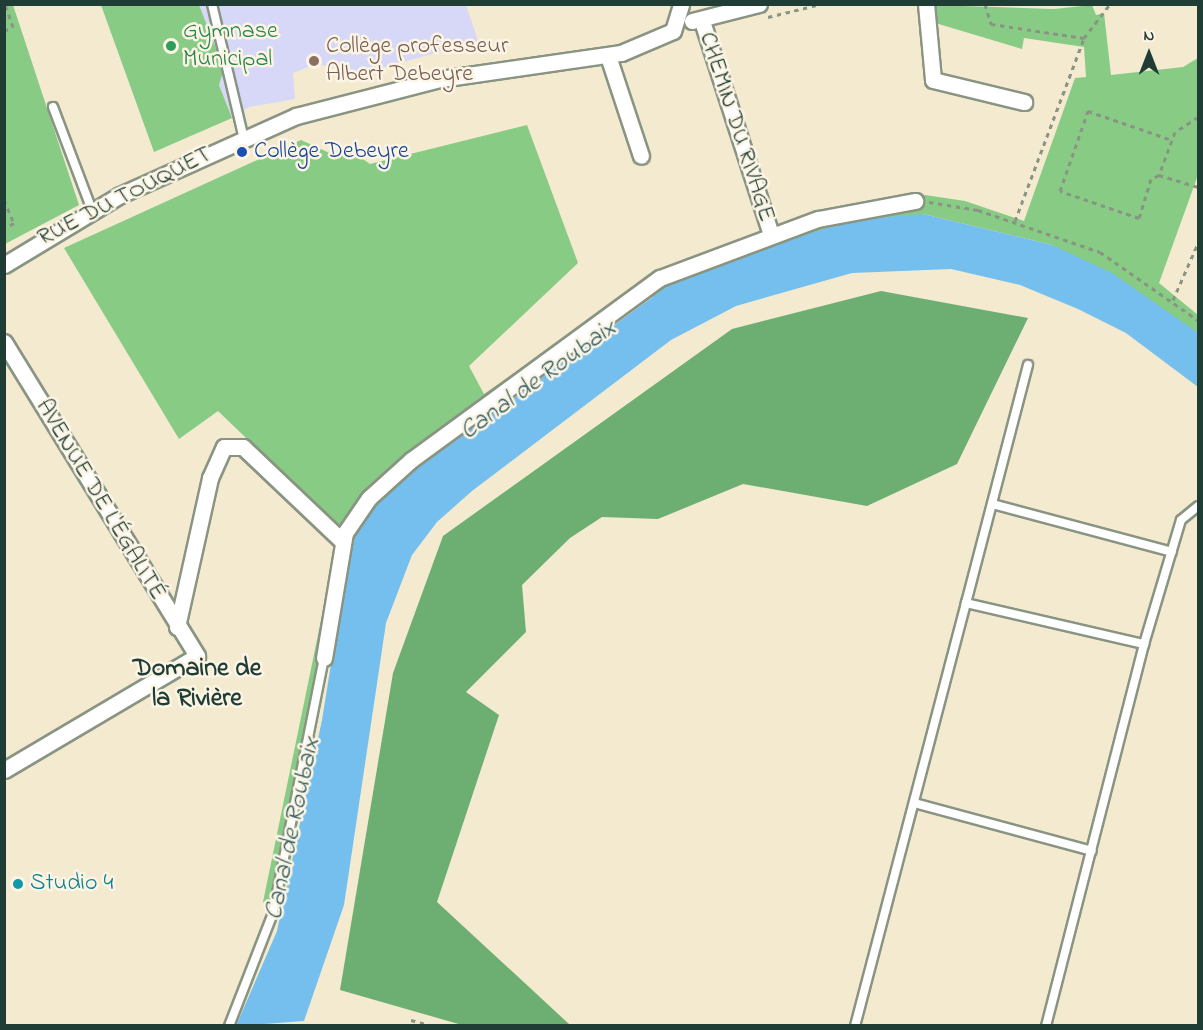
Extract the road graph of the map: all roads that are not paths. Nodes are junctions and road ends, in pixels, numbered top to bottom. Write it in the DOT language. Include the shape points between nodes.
graph roads {
  1 [pos="212,4"];
  2 [pos="759,4"];
  3 [pos="926,4"];
  4 [pos="681,11"];
  5 [pos="702,21"];
  6 [pos="608,56"];
  7 [pos="1024,102"];
  8 [pos="53,107"];
  9 [pos="244,138"];
  10 [pos="641,156"];
  11 [pos="915,201"];
  12 [pos="92,210"];
  13 [pos="771,234"];
  14 [pos="4,265"];
  15 [pos="4,342"];
  16 [pos="1028,365"];
  17 [pos="992,504"];
  18 [pos="1198,506"];
  19 [pos="343,542"];
  20 [pos="1172,552"];
  21 [pos="966,603"];
  22 [pos="177,627"];
  23 [pos="1144,644"];
  24 [pos="324,657"];
  25 [pos="4,770"];
  26 [pos="914,803"];
  27 [pos="1092,851"];
  28 [pos="229,1026"];
  29 [pos="855,1026"];
  30 [pos="1046,1026"];
  1 -- 9 [label="lane"];
  2 -- 5 [label="street"];
  3 -- 7 [label="street" via="933,80"];
  4 -- 5 [label="street"];
  4 -- 6 [label="street, RUE DU TOUQUET" via="668,35"];
  5 -- 13 [label="street, CHEMIN DU RIVAGE"];
  6 -- 9 [label="street, RUE DU TOUQUET" via="386,91 313,110"];
  6 -- 10 [label="street"];
  8 -- 12 [label="lane"];
  9 -- 12 [label="street, RUE DU TOUQUET"];
  11 -- 13 [label="street" via="866,207"];
  12 -- 14 [label="street, RUE DU TOUQUET"];
  13 -- 19 [label="street" via="660,278 566,344 389,478 352,520"];
  15 -- 22 [label="street, AVENUE DE L'ÉGALITÉ"];
  16 -- 17 [label="lane"];
  17 -- 20 [label="lane"];
  17 -- 21 [label="lane"];
  18 -- 20 [label="lane" via="1181,520"];
  19 -- 22 [label="street" via="243,447 224,447 210,478"];
  19 -- 24 [label="street"];
  20 -- 23 [label="lane"];
  21 -- 23 [label="lane"];
  21 -- 26 [label="lane"];
  22 -- 25 [label="street, AVENUE DE L'ÉGALITÉ" via="197,656"];
  23 -- 27 [label="lane"];
  24 -- 28 [label="lane" via="276,903"];
  26 -- 27 [label="lane"];
  26 -- 29 [label="lane"];
  27 -- 30 [label="lane"];
}
